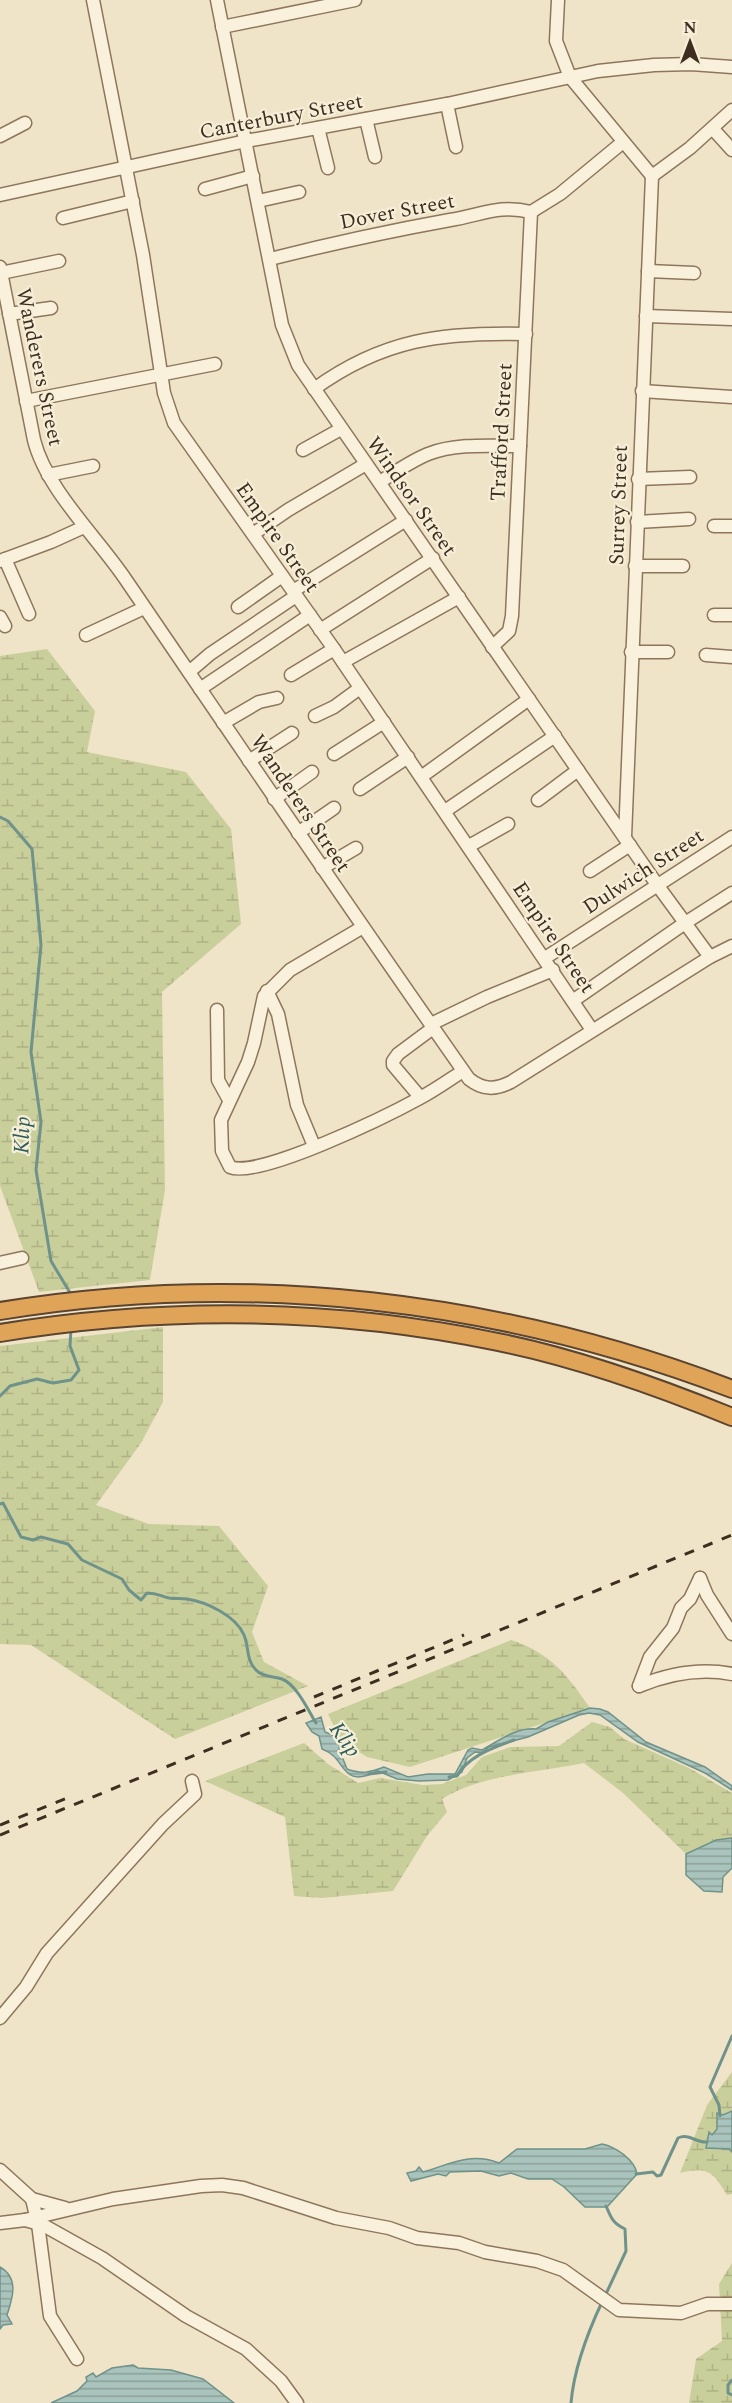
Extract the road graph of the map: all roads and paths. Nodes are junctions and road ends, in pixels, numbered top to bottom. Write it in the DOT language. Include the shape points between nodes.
graph roads {
  1 [pos="93,0"];
  2 [pos="217,0"];
  3 [pos="355,0"];
  4 [pos="558,0"];
  5 [pos="222,27"];
  6 [pos="732,67"];
  7 [pos="570,77"];
  8 [pos="447,104"];
  9 [pos="732,110"];
  10 [pos="366,119"];
  11 [pos="25,123"];
  12 [pos="318,128"];
  13 [pos="713,129"];
  14 [pos="0,136"];
  15 [pos="246,141"];
  16 [pos="623,142"];
  17 [pos="456,147"];
  18 [pos="732,150"];
  19 [pos="375,157"];
  20 [pos="127,168"];
  21 [pos="328,168"];
  22 [pos="253,176"];
  23 [pos="652,176"];
  24 [pos="205,189"];
  25 [pos="299,192"];
  26 [pos="0,195"];
  27 [pos="133,201"];
  28 [pos="258,201"];
  29 [pos="531,212"];
  30 [pos="63,218"];
  31 [pos="270,259"];
  32 [pos="59,261"];
  33 [pos="1,270"];
  34 [pos="648,271"];
  35 [pos="694,273"];
  36 [pos="51,308"];
  37 [pos="646,316"];
  38 [pos="732,319"];
  39 [pos="7,322"];
  40 [pos="526,334"];
  41 [pos="215,364"];
  42 [pos="162,376"];
  43 [pos="314,389"];
  44 [pos="642,391"];
  45 [pos="732,397"];
  46 [pos="26,401"];
  47 [pos="341,429"];
  48 [pos="520,446"];
  49 [pos="303,450"];
  50 [pos="366,464"];
  51 [pos="93,466"];
  52 [pos="48,475"];
  53 [pos="690,477"];
  54 [pos="638,479"];
  55 [pos="380,482"];
  56 [pos="689,519"];
  57 [pos="406,520"];
  58 [pos="637,522"];
  59 [pos="714,526"];
  60 [pos="732,526"];
  61 [pos="84,527"];
  62 [pos="253,534"];
  63 [pos="433,558"];
  64 [pos="2,560"];
  65 [pos="635,566"];
  66 [pos="683,566"];
  67 [pos="282,576"];
  68 [pos="294,594"];
  69 [pos="459,597"];
  70 [pos="238,606"];
  71 [pos="144,608"];
  72 [pos="29,614"];
  73 [pos="309,615"];
  74 [pos="714,615"];
  75 [pos="732,615"];
  76 [pos="320,630"];
  77 [pos="86,635"];
  78 [pos="492,647"];
  79 [pos="334,649"];
  80 [pos="632,652"];
  81 [pos="668,652"];
  82 [pos="706,655"];
  83 [pos="732,657"];
  84 [pos="343,662"];
  85 [pos="189,672"];
  86 [pos="291,675"];
  87 [pos="360,688"];
  88 [pos="200,689"];
  89 [pos="277,698"];
  90 [pos="529,699"];
  91 [pos="315,716"];
  92 [pos="384,722"];
  93 [pos="223,723"];
  94 [pos="292,733"];
  95 [pos="555,736"];
  96 [pos="334,754"];
  97 [pos="408,757"];
  98 [pos="249,761"];
  99 [pos="578,770"];
  100 [pos="312,772"];
  101 [pos="421,777"];
  102 [pos="360,789"];
  103 [pos="274,799"];
  104 [pos="538,800"];
  105 [pos="334,808"];
  106 [pos="445,811"];
  107 [pos="508,824"];
  108 [pos="298,833"];
  109 [pos="732,837"];
  110 [pos="627,841"];
  111 [pos="469,846"];
  112 [pos="356,848"];
  113 [pos="322,868"];
  114 [pos="590,871"];
  115 [pos="658,886"];
  116 [pos="732,893"];
  117 [pos="685,923"];
  118 [pos="363,927"];
  119 [pos="732,946"];
  120 [pos="710,957"];
  121 [pos="545,958"];
  122 [pos="553,970"];
  123 [pos="267,990"];
  124 [pos="574,1000"];
  125 [pos="217,1010"];
  126 [pos="432,1026"];
  127 [pos="592,1030"];
  128 [pos="463,1071"];
  129 [pos="420,1098"];
  130 [pos="229,1100"];
  131 [pos="315,1146"];
  132 [pos="22,1258"];
  133 [pos="0,1263"];
  134 [pos="0,1311"];
  135 [pos="0,1334"];
  136 [pos="732,1389"];
  137 [pos="732,1417"];
  138 [pos="732,1634"];
  139 [pos="732,1674"];
  140 [pos="192,1781"];
  141 [pos="0,2018"];
  142 [pos="0,2170"];
  143 [pos="32,2199"];
  144 [pos="69,2209"];
  145 [pos="34,2220"];
  146 [pos="0,2223"];
  147 [pos="732,2304"];
  148 [pos="77,2359"];
  149 [pos="297,2403"];
  1 -- 20 [label="street, Empire Street"];
  2 -- 5 [label="street, Windsor Street"];
  3 -- 5 [label="street"];
  4 -- 7 [label="street" via="556,41"];
  5 -- 15 [label="street, Windsor Street"];
  6 -- 7 [label="street, Canterbury Street" via="654,65"];
  7 -- 8 [label="street, Canterbury Street"];
  7 -- 16 [label="street"];
  8 -- 10 [label="street, Canterbury Street"];
  8 -- 17 [label="street"];
  9 -- 13 [label="street"];
  10 -- 12 [label="street, Canterbury Street"];
  10 -- 19 [label="street"];
  11 -- 14 [label="street"];
  12 -- 15 [label="street, Canterbury Street"];
  12 -- 21 [label="street"];
  13 -- 18 [label="street"];
  13 -- 23 [label="street"];
  15 -- 20 [label="street, Canterbury Street"];
  15 -- 22 [label="street, Windsor Street"];
  16 -- 23 [label="street"];
  16 -- 29 [label="street" via="573,184"];
  20 -- 26 [label="street, Canterbury Street"];
  20 -- 27 [label="street, Empire Street"];
  22 -- 24 [label="street"];
  22 -- 28 [label="street, Windsor Street"];
  23 -- 34 [label="street, Surrey Street"];
  25 -- 28 [label="street"];
  27 -- 30 [label="street"];
  27 -- 42 [label="street, Empire Street"];
  28 -- 31 [label="street, Windsor Street"];
  29 -- 31 [label="street, Dover Street" via="498,209"];
  29 -- 40 [label="street, Trafford Street"];
  31 -- 43 [label="street, Windsor Street" via="286,337"];
  32 -- 33 [label="street"];
  33 -- 39 [label="street, Wanderers Street"];
  34 -- 35 [label="street"];
  34 -- 37 [label="street, Surrey Street"];
  36 -- 39 [label="street"];
  37 -- 38 [label="street"];
  37 -- 44 [label="street, Surrey Street"];
  39 -- 46 [label="street, Wanderers Street"];
  40 -- 43 [label="street" via="458,334 404,344 360,360"];
  40 -- 48 [label="street, Trafford Street"];
  41 -- 42 [label="street"];
  42 -- 46 [label="street"];
  42 -- 62 [label="street, Empire Street" via="174,423"];
  43 -- 47 [label="street, Windsor Street"];
  44 -- 45 [label="street"];
  44 -- 54 [label="street, Surrey Street"];
  46 -- 52 [label="street, Wanderers Street" via="38,456"];
  47 -- 49 [label="street"];
  47 -- 50 [label="street, Windsor Street"];
  48 -- 55 [label="street" via="474,445 444,450 418,459"];
  48 -- 78 [label="street, Trafford Street" via="512,616 509,631"];
  50 -- 55 [label="street, Windsor Street"];
  50 -- 62 [label="street"];
  51 -- 52 [label="street"];
  52 -- 61 [label="street, Wanderers Street"];
  53 -- 54 [label="street"];
  54 -- 58 [label="street, Surrey Street"];
  55 -- 57 [label="street, Windsor Street"];
  56 -- 58 [label="street"];
  57 -- 63 [label="street, Windsor Street"];
  57 -- 68 [label="street"];
  58 -- 65 [label="street, Surrey Street"];
  59 -- 60 [label="street"];
  61 -- 64 [label="street"];
  61 -- 71 [label="street, Wanderers Street"];
  62 -- 67 [label="street, Empire Street"];
  63 -- 69 [label="street, Windsor Street"];
  63 -- 76 [label="street"];
  64 -- 72 [label="street"];
  65 -- 66 [label="street"];
  65 -- 80 [label="street, Surrey Street"];
  67 -- 68 [label="street, Empire Street"];
  67 -- 70 [label="street"];
  68 -- 73 [label="street, Empire Street"];
  68 -- 85 [label="street"];
  69 -- 78 [label="street, Windsor Street"];
  69 -- 84 [label="street"];
  71 -- 77 [label="street"];
  71 -- 85 [label="street, Wanderers Street"];
  73 -- 76 [label="street, Empire Street"];
  73 -- 88 [label="street"];
  74 -- 75 [label="street"];
  76 -- 79 [label="street, Empire Street"];
  78 -- 90 [label="street, Windsor Street"];
  79 -- 84 [label="street, Empire Street"];
  79 -- 86 [label="street"];
  80 -- 81 [label="street"];
  80 -- 110 [label="street, Surrey Street"];
  82 -- 83 [label="street"];
  84 -- 87 [label="street, Empire Street"];
  85 -- 88 [label="street, Wanderers Street"];
  87 -- 91 [label="street"];
  87 -- 92 [label="street, Empire Street"];
  88 -- 93 [label="street, Wanderers Street"];
  89 -- 93 [label="street" via="259,702"];
  90 -- 95 [label="street, Windsor Street"];
  90 -- 101 [label="street"];
  92 -- 96 [label="street"];
  92 -- 97 [label="street, Empire Street"];
  93 -- 98 [label="street, Wanderers Street"];
  94 -- 98 [label="street"];
  95 -- 99 [label="street, Windsor Street"];
  95 -- 106 [label="street"];
  97 -- 101 [label="street, Empire Street"];
  97 -- 102 [label="street"];
  98 -- 103 [label="street, Wanderers Street"];
  99 -- 104 [label="street"];
  99 -- 110 [label="street, Windsor Street"];
  100 -- 103 [label="street"];
  101 -- 106 [label="street, Empire Street"];
  103 -- 108 [label="street, Wanderers Street"];
  105 -- 108 [label="street"];
  106 -- 111 [label="street, Empire Street"];
  107 -- 111 [label="street"];
  108 -- 113 [label="street, Wanderers Street"];
  109 -- 115 [label="street, Dulwich Street"];
  110 -- 114 [label="street"];
  110 -- 115 [label="street, Windsor Street"];
  111 -- 121 [label="street, Empire Street"];
  112 -- 113 [label="street"];
  113 -- 118 [label="street, Wanderers Street"];
  115 -- 117 [label="street, Windsor Street"];
  115 -- 121 [label="street, Dulwich Street"];
  116 -- 117 [label="street"];
  117 -- 120 [label="street, Windsor Street"];
  117 -- 124 [label="street"];
  118 -- 123 [label="street" via="304,961"];
  118 -- 126 [label="street, Wanderers Street"];
  119 -- 120 [label="street, Wanderers Street"];
  120 -- 127 [label="street, Wanderers Street"];
  121 -- 122 [label="street, Empire Street"];
  122 -- 124 [label="street, Empire Street"];
  122 -- 126 [label="street" via="487,997"];
  123 -- 130 [label="street" via="248,1062"];
  123 -- 131 [label="street" via="278,1014 297,1105"];
  124 -- 127 [label="street, Empire Street"];
  125 -- 130 [label="street" via="218,1080"];
  126 -- 128 [label="street, Wanderers Street"];
  126 -- 129 [label="street" via="393,1061"];
  127 -- 128 [label="street, Wanderers Street" via="502,1086 481,1087"];
  128 -- 129 [label="street"];
  129 -- 131 [label="street"];
  130 -- 131 [label="street" via="220,1135 230,1167 246,1169"];
  132 -- 133 [label="street"];
  134 -- 136 [label="highway" via="107,1297 209,1293 288,1294 416,1305 606,1347"];
  135 -- 137 [label="highway" via="63,1323 205,1314 347,1319 497,1341 558,1356 633,1379"];
  138 -- 139 [label="street" via="700,1578 673,1628 650,1657 639,1686 712,1670"];
  140 -- 141 [label="street" via="195,1794 47,1953"];
  142 -- 143 [label="street"];
  143 -- 144 [label="street"];
  143 -- 145 [label="street"];
  144 -- 145 [label="street"];
  144 -- 147 [label="street" via="201,2186 243,2188 336,2218 537,2261 563,2270 619,2310 681,2313 707,2304"];
  145 -- 146 [label="street"];
  145 -- 148 [label="street" via="50,2316"];
  145 -- 149 [label="street" via="63,2234 186,2316 246,2349 281,2381"];
}
